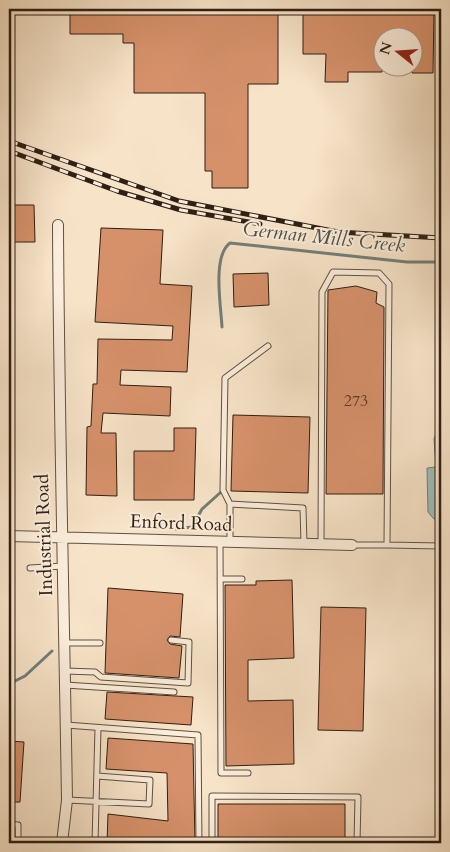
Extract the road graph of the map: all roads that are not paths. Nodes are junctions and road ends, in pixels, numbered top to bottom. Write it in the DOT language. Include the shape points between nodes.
graph roads {
  1 [pos="58,225"];
  2 [pos="268,346"];
  3 [pos="230,504"];
  4 [pos="9,536"];
  5 [pos="63,537"];
  6 [pos="225,542"];
  7 [pos="304,544"];
  8 [pos="321,544"];
  9 [pos="352,545"];
  10 [pos="387,546"];
  11 [pos="441,546"];
  12 [pos="63,566"];
  13 [pos="30,568"];
  14 [pos="220,579"];
  15 [pos="242,579"];
  16 [pos="171,640"];
  17 [pos="65,643"];
  18 [pos="100,643"];
  19 [pos="65,671"];
  20 [pos="65,685"];
  21 [pos="174,692"];
  22 [pos="66,724"];
  23 [pos="98,728"];
  24 [pos="248,773"];
  25 [pos="97,776"];
  26 [pos="199,796"];
  27 [pos="212,796"];
  28 [pos="67,800"];
  29 [pos="96,802"];
  30 [pos="9,824"];
  31 [pos="18,843"];
  32 [pos="62,843"];
  33 [pos="95,843"];
  34 [pos="200,843"];
  35 [pos="212,843"];
  36 [pos="357,843"];
  1 -- 5 [label="street, Industrial Road" via="59,480"];
  2 -- 3 [label="lane" via="225,378 223,490"];
  3 -- 6 [label="lane"];
  3 -- 7 [label="lane" via="304,508"];
  4 -- 5 [label="street, Enford Road"];
  5 -- 6 [label="street, Enford Road"];
  5 -- 12 [label="street, Industrial Road"];
  6 -- 7 [label="street, Enford Road"];
  6 -- 14 [label="lane"];
  7 -- 8 [label="street, Enford Road"];
  8 -- 9 [label="street, Enford Road"];
  8 -- 10 [label="lane" via="322,292 333,272 379,273 389,284"];
  9 -- 10 [label="lane"];
  10 -- 11 [label="lane"];
  12 -- 13 [label="lane"];
  12 -- 17 [label="street, Industrial Road"];
  14 -- 15 [label="lane"];
  14 -- 24 [label="lane" via="221,773"];
  16 -- 19 [label="lane" via="189,642 188,683"];
  17 -- 18 [label="lane"];
  17 -- 19 [label="street, Industrial Road"];
  19 -- 20 [label="street, Industrial Road"];
  20 -- 21 [label="lane"];
  20 -- 22 [label="street, Industrial Road"];
  22 -- 23 [label="lane"];
  22 -- 28 [label="street, Industrial Road"];
  23 -- 25 [label="lane"];
  23 -- 26 [label="lane" via="198,735"];
  25 -- 29 [label="lane"];
  25 -- 29 [label="lane" via="150,780 149,804"];
  26 -- 27 [label="lane"];
  26 -- 34 [label="lane"];
  27 -- 35 [label="lane"];
  27 -- 36 [label="lane" via="358,796"];
  28 -- 29 [label="lane"];
  28 -- 32 [label="street, Industrial Road"];
  29 -- 33 [label="lane"];
  30 -- 31 [label="lane" via="18,825"];
}
